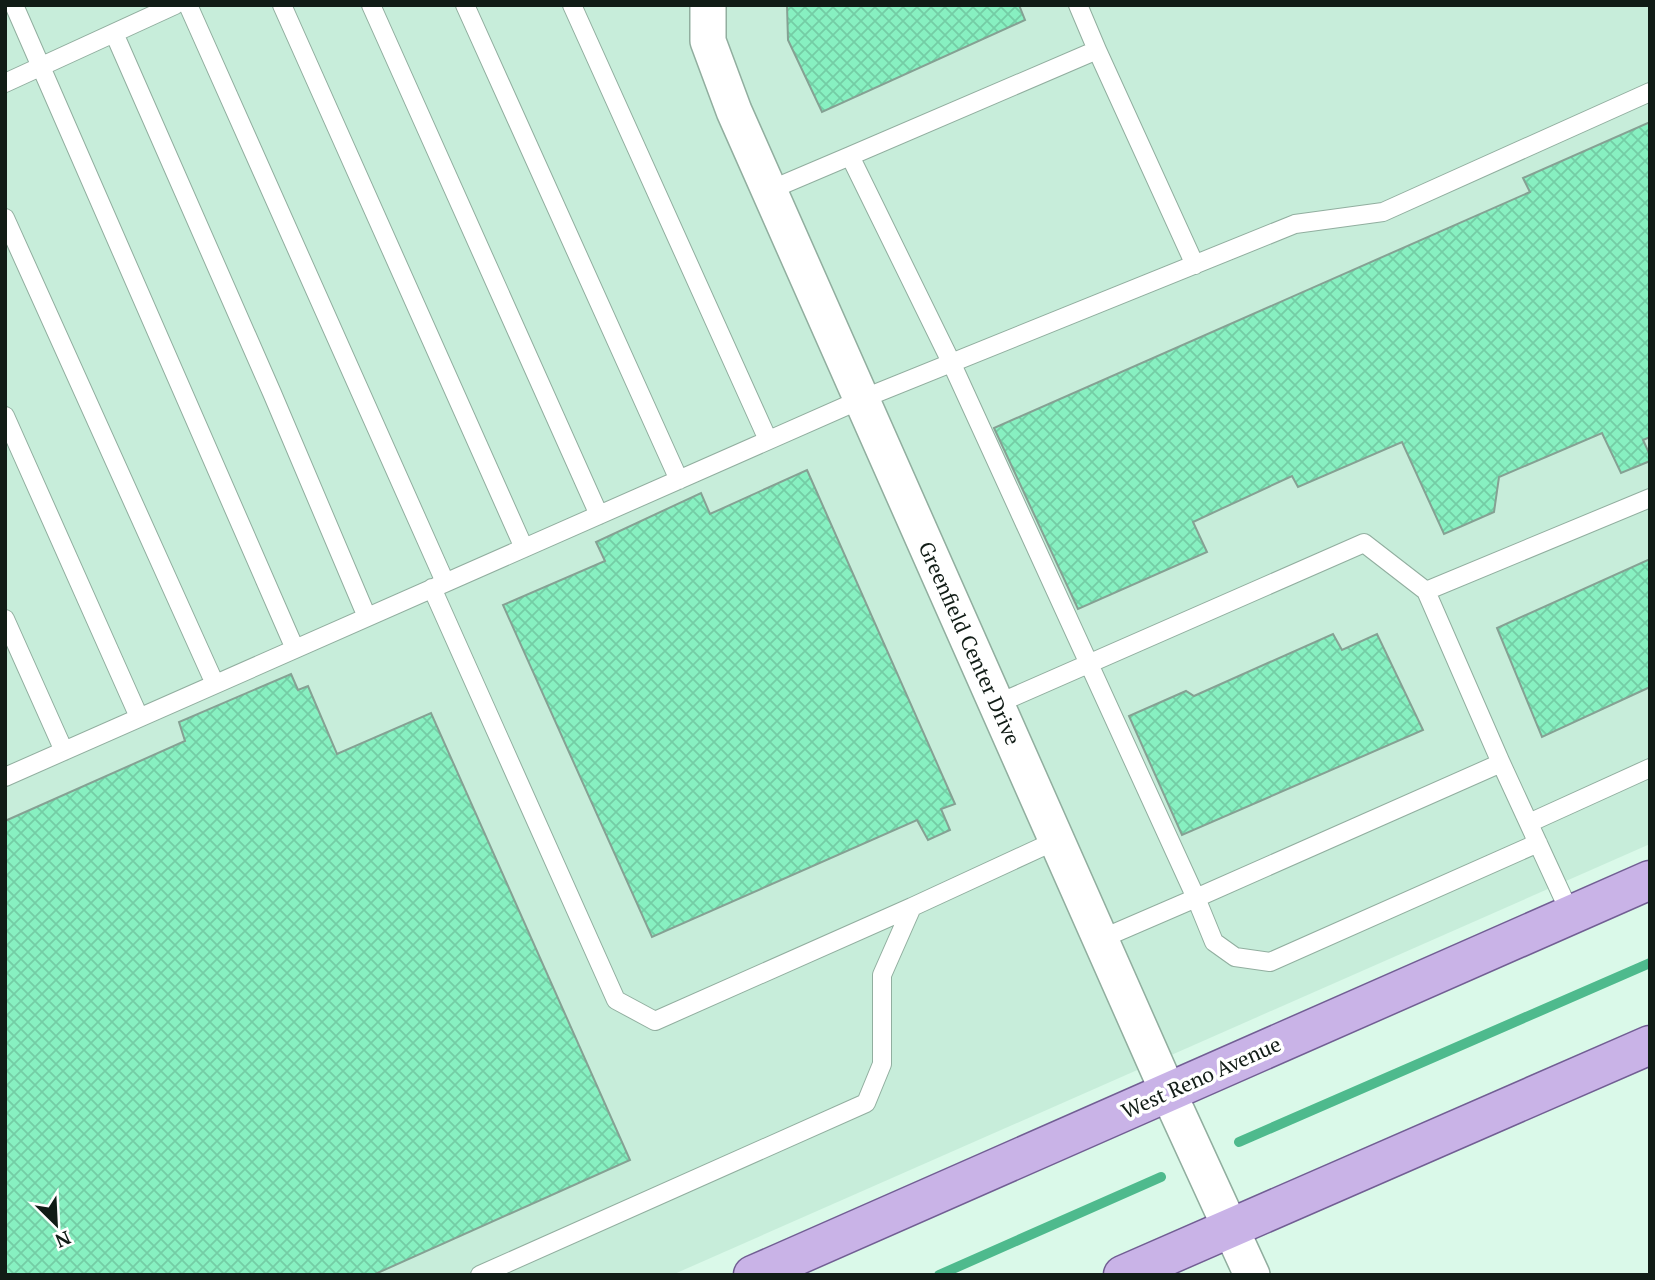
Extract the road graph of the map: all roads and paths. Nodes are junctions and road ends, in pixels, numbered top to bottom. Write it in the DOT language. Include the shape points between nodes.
graph roads {
  1 [pos="13,5"];
  2 [pos="174,5"];
  3 [pos="188,5"];
  4 [pos="282,5"];
  5 [pos="371,5"];
  6 [pos="465,5"];
  7 [pos="572,5"];
  8 [pos="708,5"];
  9 [pos="1078,5"];
  10 [pos="114,33"];
  11 [pos="1097,50"];
  12 [pos="39,67"];
  13 [pos="5,82"];
  14 [pos="1650,92"];
  15 [pos="850,156"];
  16 [pos="770,190"];
  17 [pos="5,218"];
  18 [pos="1195,265"];
  19 [pos="951,362"];
  20 [pos="862,399"];
  21 [pos="5,416"];
  22 [pos="768,440"];
  23 [pos="679,480"];
  24 [pos="1650,498"];
  25 [pos="598,515"];
  26 [pos="524,548"];
  27 [pos="439,585"];
  28 [pos="1426,591"];
  29 [pos="367,617"];
  30 [pos="5,619"];
  31 [pos="295,649"];
  32 [pos="1088,664"];
  33 [pos="215,684"];
  34 [pos="997,704"];
  35 [pos="139,717"];
  36 [pos="64,751"];
  37 [pos="1501,763"];
  38 [pos="1650,768"];
  39 [pos="5,777"];
  40 [pos="1529,823"];
  41 [pos="1058,840"];
  42 [pos="1538,843"];
  43 [pos="1650,880"];
  44 [pos="1196,898"];
  45 [pos="912,907"];
  46 [pos="1572,915"];
  47 [pos="1101,939"];
  48 [pos="1650,1045"];
  49 [pos="1168,1092"];
  50 [pos="1231,1229"];
  51 [pos="480,1275"];
  52 [pos="753,1275"];
  53 [pos="1123,1275"];
  54 [pos="1252,1275"];
  1 -- 12 [label="lane"];
  2 -- 10 [label="lane"];
  3 -- 27 [label="lane"];
  4 -- 26 [label="lane"];
  5 -- 25 [label="lane"];
  6 -- 23 [label="lane"];
  7 -- 22 [label="lane"];
  8 -- 16 [label="street, Greenfield Center Drive" via="708,41"];
  9 -- 11 [label="lane"];
  10 -- 12 [label="lane"];
  10 -- 29 [label="lane"];
  11 -- 15 [label="lane"];
  11 -- 18 [label="lane"];
  12 -- 13 [label="lane"];
  12 -- 31 [label="lane"];
  14 -- 18 [label="lane" via="1383,212 1295,224"];
  15 -- 16 [label="lane"];
  15 -- 19 [label="lane"];
  16 -- 20 [label="street, Greenfield Center Drive"];
  17 -- 33 [label="lane"];
  18 -- 19 [label="lane"];
  19 -- 20 [label="lane"];
  19 -- 32 [label="lane"];
  20 -- 22 [label="lane"];
  20 -- 34 [label="street, Greenfield Center Drive"];
  21 -- 35 [label="lane"];
  22 -- 23 [label="lane"];
  23 -- 25 [label="lane"];
  24 -- 28 [label="lane"];
  25 -- 26 [label="lane"];
  26 -- 27 [label="lane"];
  27 -- 29 [label="lane"];
  27 -- 45 [label="lane" via="616,1000 655,1021"];
  28 -- 32 [label="lane" via="1364,543"];
  28 -- 37 [label="lane"];
  29 -- 31 [label="lane"];
  30 -- 36 [label="lane"];
  31 -- 33 [label="lane"];
  32 -- 34 [label="lane"];
  32 -- 44 [label="lane"];
  33 -- 35 [label="lane"];
  34 -- 41 [label="street, Greenfield Center Drive"];
  35 -- 36 [label="lane"];
  36 -- 39 [label="lane"];
  37 -- 40 [label="lane"];
  37 -- 44 [label="lane"];
  38 -- 40 [label="lane"];
  40 -- 42 [label="lane"];
  41 -- 45 [label="lane"];
  41 -- 47 [label="street, Greenfield Center Drive"];
  42 -- 44 [label="lane" via="1270,962 1235,957 1214,942"];
  42 -- 46 [label="lane"];
  43 -- 46 [label="main road, West Reno Avenue"];
  44 -- 47 [label="lane"];
  45 -- 51 [label="lane" via="882,975 882,1065 866,1102"];
  46 -- 49 [label="main road, West Reno Avenue"];
  47 -- 49 [label="street, Greenfield Center Drive"];
  48 -- 50 [label="main road"];
  49 -- 50 [label="street, Greenfield Center Drive"];
  49 -- 52 [label="main road, West Reno Avenue"];
  50 -- 53 [label="main road"];
  50 -- 54 [label="street, Greenfield Center Drive"];
}
